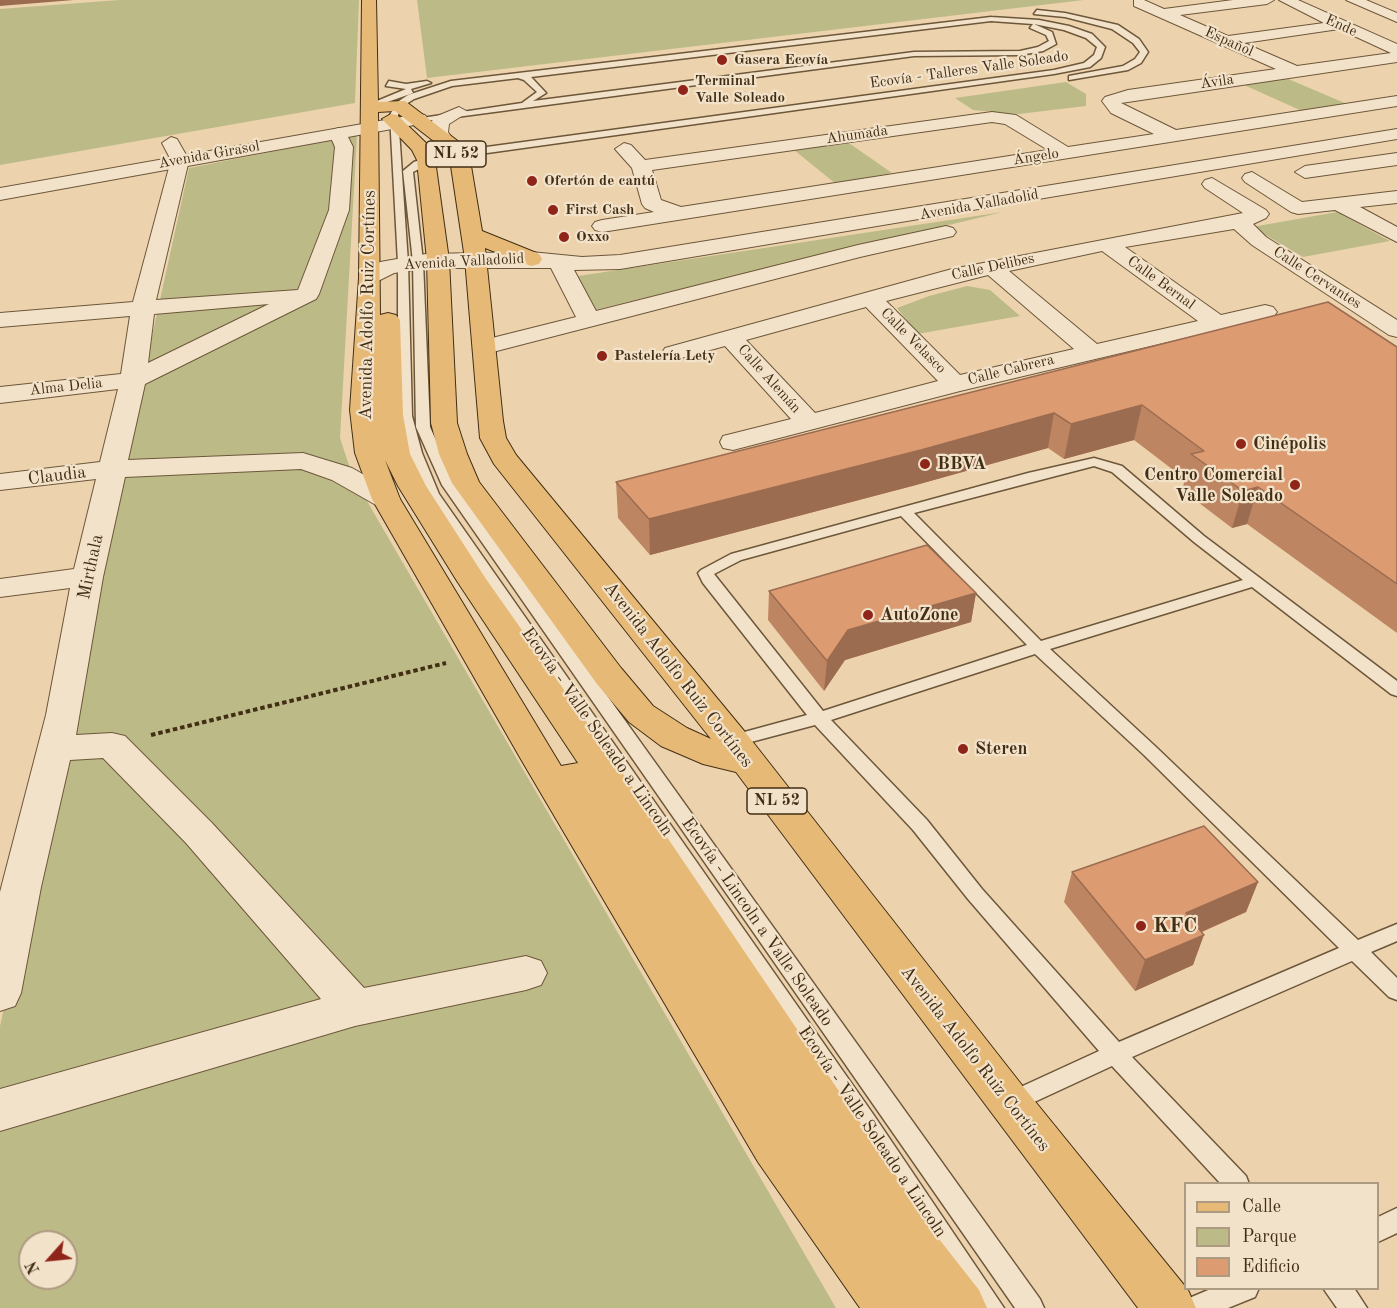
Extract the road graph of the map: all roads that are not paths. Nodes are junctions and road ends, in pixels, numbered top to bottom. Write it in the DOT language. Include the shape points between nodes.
graph roads {
  1 [pos="369,0"];
  2 [pos="383,0"];
  3 [pos="1267,0"];
  4 [pos="1286,0"];
  5 [pos="1353,0"];
  6 [pos="1139,3"];
  7 [pos="1163,13"];
  8 [pos="978,16"];
  9 [pos="1397,18"];
  10 [pos="998,19"];
  11 [pos="1340,25"];
  12 [pos="1227,41"];
  13 [pos="386,42"];
  14 [pos="1397,50"];
  15 [pos="1397,57"];
  16 [pos="1294,71"];
  17 [pos="505,74"];
  18 [pos="519,76"];
  19 [pos="433,82"];
  20 [pos="1397,101"];
  21 [pos="385,105"];
  22 [pos="520,105"];
  23 [pos="1349,109"];
  24 [pos="459,112"];
  25 [pos="1322,113"];
  26 [pos="1397,128"];
  27 [pos="338,133"];
  28 [pos="1173,136"];
  29 [pos="1388,136"];
  30 [pos="173,147"];
  31 [pos="624,149"];
  32 [pos="453,152"];
  33 [pos="1065,153"];
  34 [pos="1397,159"];
  35 [pos="426,160"];
  36 [pos="641,166"];
  37 [pos="1252,178"];
  38 [pos="893,180"];
  39 [pos="1212,184"];
  40 [pos="853,186"];
  41 [pos="0,194"];
  42 [pos="1393,197"];
  43 [pos="1339,204"];
  44 [pos="675,212"];
  45 [pos="936,212"];
  46 [pos="1016,218"];
  47 [pos="1249,218"];
  48 [pos="896,219"];
  49 [pos="602,226"];
  50 [pos="969,227"];
  51 [pos="1397,236"];
  52 [pos="900,242"];
  53 [pos="1106,244"];
  54 [pos="473,246"];
  55 [pos="858,251"];
  56 [pos="531,259"];
  57 [pos="560,263"];
  58 [pos="399,267"];
  59 [pos="993,268"];
  60 [pos="894,276"];
  61 [pos="952,276"];
  62 [pos="308,294"];
  63 [pos="870,298"];
  64 [pos="143,309"];
  65 [pos="1265,312"];
  66 [pos="0,320"];
  67 [pos="589,320"];
  68 [pos="1215,322"];
  69 [pos="1397,330"];
  70 [pos="730,337"];
  71 [pos="485,347"];
  72 [pos="1091,351"];
  73 [pos="674,353"];
  74 [pos="133,380"];
  75 [pos="955,384"];
  76 [pos="0,395"];
  77 [pos="808,421"];
  78 [pos="733,442"];
  79 [pos="303,461"];
  80 [pos="113,469"];
  81 [pos="377,473"];
  82 [pos="0,482"];
  83 [pos="904,511"];
  84 [pos="88,577"];
  85 [pos="1255,581"];
  86 [pos="0,588"];
  87 [pos="1038,647"];
  88 [pos="1397,690"];
  89 [pos="819,718"];
  90 [pos="55,748"];
  91 [pos="740,752"];
  92 [pos="11,889"];
  93 [pos="1397,932"];
  94 [pos="1356,950"];
  95 [pos="526,973"];
  96 [pos="1397,991"];
  97 [pos="0,993"];
  98 [pos="355,1008"];
  99 [pos="1115,1054"];
  100 [pos="1009,1103"];
  101 [pos="0,1110"];
  102 [pos="1235,1182"];
  103 [pos="1397,1220"];
  104 [pos="1379,1229"];
  105 [pos="1241,1290"];
  106 [pos="1338,1290"];
  107 [pos="891,1308"];
  108 [pos="926,1308"];
  109 [pos="961,1308"];
  110 [pos="991,1308"];
  111 [pos="1030,1308"];
  112 [pos="1170,1308"];
  113 [pos="1196,1308"];
  114 [pos="1354,1308"];
  1 -- 21 [label="main road"];
  2 -- 13 [label="main road"];
  3 -- 7 [label="street"];
  4 -- 11 [label="street, Ende"];
  5 -- 9 [label="street"];
  6 -- 7 [label="street, Español"];
  7 -- 12 [label="street, Español"];
  8 -- 10 [label="lane"];
  8 -- 17 [label="lane"];
  8 -- 32 [label="lane" via="1036,12 1103,23 1136,41 1144,51 1143,56 1132,65 1110,72"];
  10 -- 18 [label="lane, Ecovía - Talleres Valle Soleado"];
  10 -- 22 [label="lane" via="1039,28 1053,42 1020,53 914,54"];
  10 -- 32 [label="lane, Ecovía - Talleres Valle Soleado" via="1039,22 1077,31 1096,41 1101,52 1087,65 1054,72"];
  11 -- 12 [label="street"];
  11 -- 14 [label="street, Ende"];
  12 -- 16 [label="street, Español"];
  15 -- 16 [label="street, Ávila"];
  16 -- 28 [label="street, Ávila" via="1128,95 1111,101 1117,109"];
  17 -- 18 [label="lane"];
  17 -- 19 [label="lane"];
  18 -- 21 [label="lane, Ecovía - Talleres Valle Soleado" via="441,86"];
  18 -- 22 [label="lane" via="527,78 542,93"];
  19 -- 21 [label="lane"];
  19 -- 21 [label="lane" via="406,87"];
  20 -- 23 [label="street, Ángelo"];
  21 -- 24 [label="lane"];
  21 -- 27 [label="street, Avenida Girasol"];
  21 -- 32 [label="main road, NL 52"];
  21 -- 35 [label="main road"];
  21 -- 58 [label="main road"];
  22 -- 24 [label="lane"];
  23 -- 25 [label="street, Ángelo"];
  23 -- 26 [label="street"];
  24 -- 32 [label="street" via="441,121 440,132"];
  25 -- 28 [label="street, Ángelo"];
  25 -- 29 [label="street"];
  27 -- 30 [label="street, Avenida Girasol"];
  27 -- 62 [label="street" via="344,147 339,210"];
  28 -- 33 [label="street, Ángelo"];
  29 -- 45 [label="street, Avenida Valladolid"];
  30 -- 41 [label="street, Avenida Girasol"];
  30 -- 64 [label="street, Mirthala"];
  31 -- 36 [label="street"];
  32 -- 35 [label="lane"];
  32 -- 54 [label="main road, Avenida Adolfo Ruiz Cortínes / NL 52"];
  33 -- 36 [label="street, Ahumada" via="1010,119 992,117"];
  33 -- 38 [label="street, Ángelo"];
  34 -- 37 [label="street, Avenida Valladolid"];
  35 -- 58 [label="main road"];
  36 -- 44 [label="street" via="652,204"];
  37 -- 39 [label="street, Avenida Valladolid"];
  37 -- 43 [label="street" via="1298,208"];
  38 -- 40 [label="street, Ángelo"];
  38 -- 45 [label="street"];
  39 -- 46 [label="street, Avenida Valladolid"];
  39 -- 47 [label="street, Calle Cervantes"];
  40 -- 44 [label="street, Ángelo"];
  40 -- 48 [label="street"];
  42 -- 43 [label="street"];
  43 -- 51 [label="street"];
  44 -- 49 [label="street, Ángelo"];
  45 -- 48 [label="street, Avenida Valladolid"];
  47 -- 53 [label="street, Calle Delibes"];
  47 -- 69 [label="street, Calle Cervantes" via="1259,241"];
  48 -- 57 [label="street, Avenida Valladolid" via="620,262"];
  50 -- 52 [label="street, Avenida Valladolid"];
  52 -- 55 [label="street, Avenida Valladolid"];
  52 -- 61 [label="street"];
  53 -- 59 [label="street, Calle Delibes"];
  53 -- 68 [label="street, Calle Bernal"];
  54 -- 56 [label="main road"];
  54 -- 58 [label="street, Avenida Valladolid"];
  54 -- 71 [label="main road, Avenida Adolfo Ruiz Cortínes / NL 52"];
  55 -- 60 [label="street"];
  55 -- 67 [label="street, Avenida Valladolid"];
  56 -- 57 [label="street, Avenida Valladolid"];
  57 -- 67 [label="street"];
  58 -- 81 [label="main road, Avenida Adolfo Ruiz Cortínes" via="363,410"];
  58 -- 91 [label="main road" via="453,454 466,483 641,714 674,737 716,755"];
  58 -- 108 [label="main road" via="375,397 380,441 400,498 799,1126"];
  58 -- 109 [label="main road" via="390,415 396,454 412,486 914,1246"];
  58 -- 110 [label="lane, Ecovía - Valle Soleado a Lincoln" via="405,416 432,494"];
  58 -- 111 [label="lane, Ecovía - Lincoln a Valle Soleado" via="423,427 449,485"];
  59 -- 61 [label="street, Calle Delibes"];
  59 -- 72 [label="street"];
  60 -- 61 [label="street, Calle Delibes"];
  60 -- 63 [label="street, Calle Delibes"];
  62 -- 64 [label="street"];
  62 -- 74 [label="street, Alma Delia"];
  63 -- 70 [label="street, Calle Delibes"];
  63 -- 75 [label="street, Calle Velasco"];
  64 -- 66 [label="street"];
  64 -- 74 [label="street, Mirthala"];
  65 -- 68 [label="street, Calle Cabrera"];
  67 -- 71 [label="street, Avenida Valladolid"];
  68 -- 72 [label="street, Calle Cabrera"];
  70 -- 73 [label="street, Calle Delibes"];
  70 -- 77 [label="street, Calle Alemán"];
  71 -- 91 [label="main road, Avenida Adolfo Ruiz Cortínes / NL 52" via="490,421 493,438 504,458"];
  72 -- 75 [label="street, Calle Cabrera"];
  74 -- 76 [label="street, Alma Delia"];
  74 -- 80 [label="street, Mirthala"];
  75 -- 77 [label="street, Calle Cabrera"];
  77 -- 78 [label="street, Calle Cabrera"];
  79 -- 80 [label="street, Claudia"];
  79 -- 81 [label="street, Claudia"];
  79 -- 81 [label="street" via="342,474"];
  80 -- 82 [label="street, Claudia"];
  80 -- 84 [label="street, Mirthala"];
  81 -- 107 [label="main road, Avenida Adolfo Ruiz Cortínes" via="476,655 775,1147"];
  83 -- 85 [label="lane" via="1033,476 1103,463 1117,469"];
  83 -- 87 [label="lane"];
  83 -- 89 [label="lane" via="736,557 706,573"];
  84 -- 86 [label="street"];
  84 -- 90 [label="street, Mirthala"];
  85 -- 87 [label="lane"];
  85 -- 88 [label="lane"];
  87 -- 89 [label="lane"];
  87 -- 94 [label="lane"];
  89 -- 91 [label="lane"];
  89 -- 99 [label="lane" via="921,825 975,894"];
  90 -- 92 [label="street, Mirthala"];
  90 -- 98 [label="street" via="112,745 199,833"];
  91 -- 100 [label="main road, Avenida Adolfo Ruiz Cortínes / NL 52"];
  92 -- 97 [label="street, Mirthala"];
  93 -- 94 [label="lane"];
  94 -- 96 [label="lane"];
  94 -- 99 [label="lane"];
  95 -- 98 [label="street"];
  98 -- 101 [label="street"];
  99 -- 100 [label="lane"];
  99 -- 102 [label="lane"];
  100 -- 112 [label="main road, Avenida Adolfo Ruiz Cortínes / NL 52"];
  103 -- 104 [label="lane"];
  105 -- 113 [label="lane"];
  106 -- 114 [label="lane"];
}
